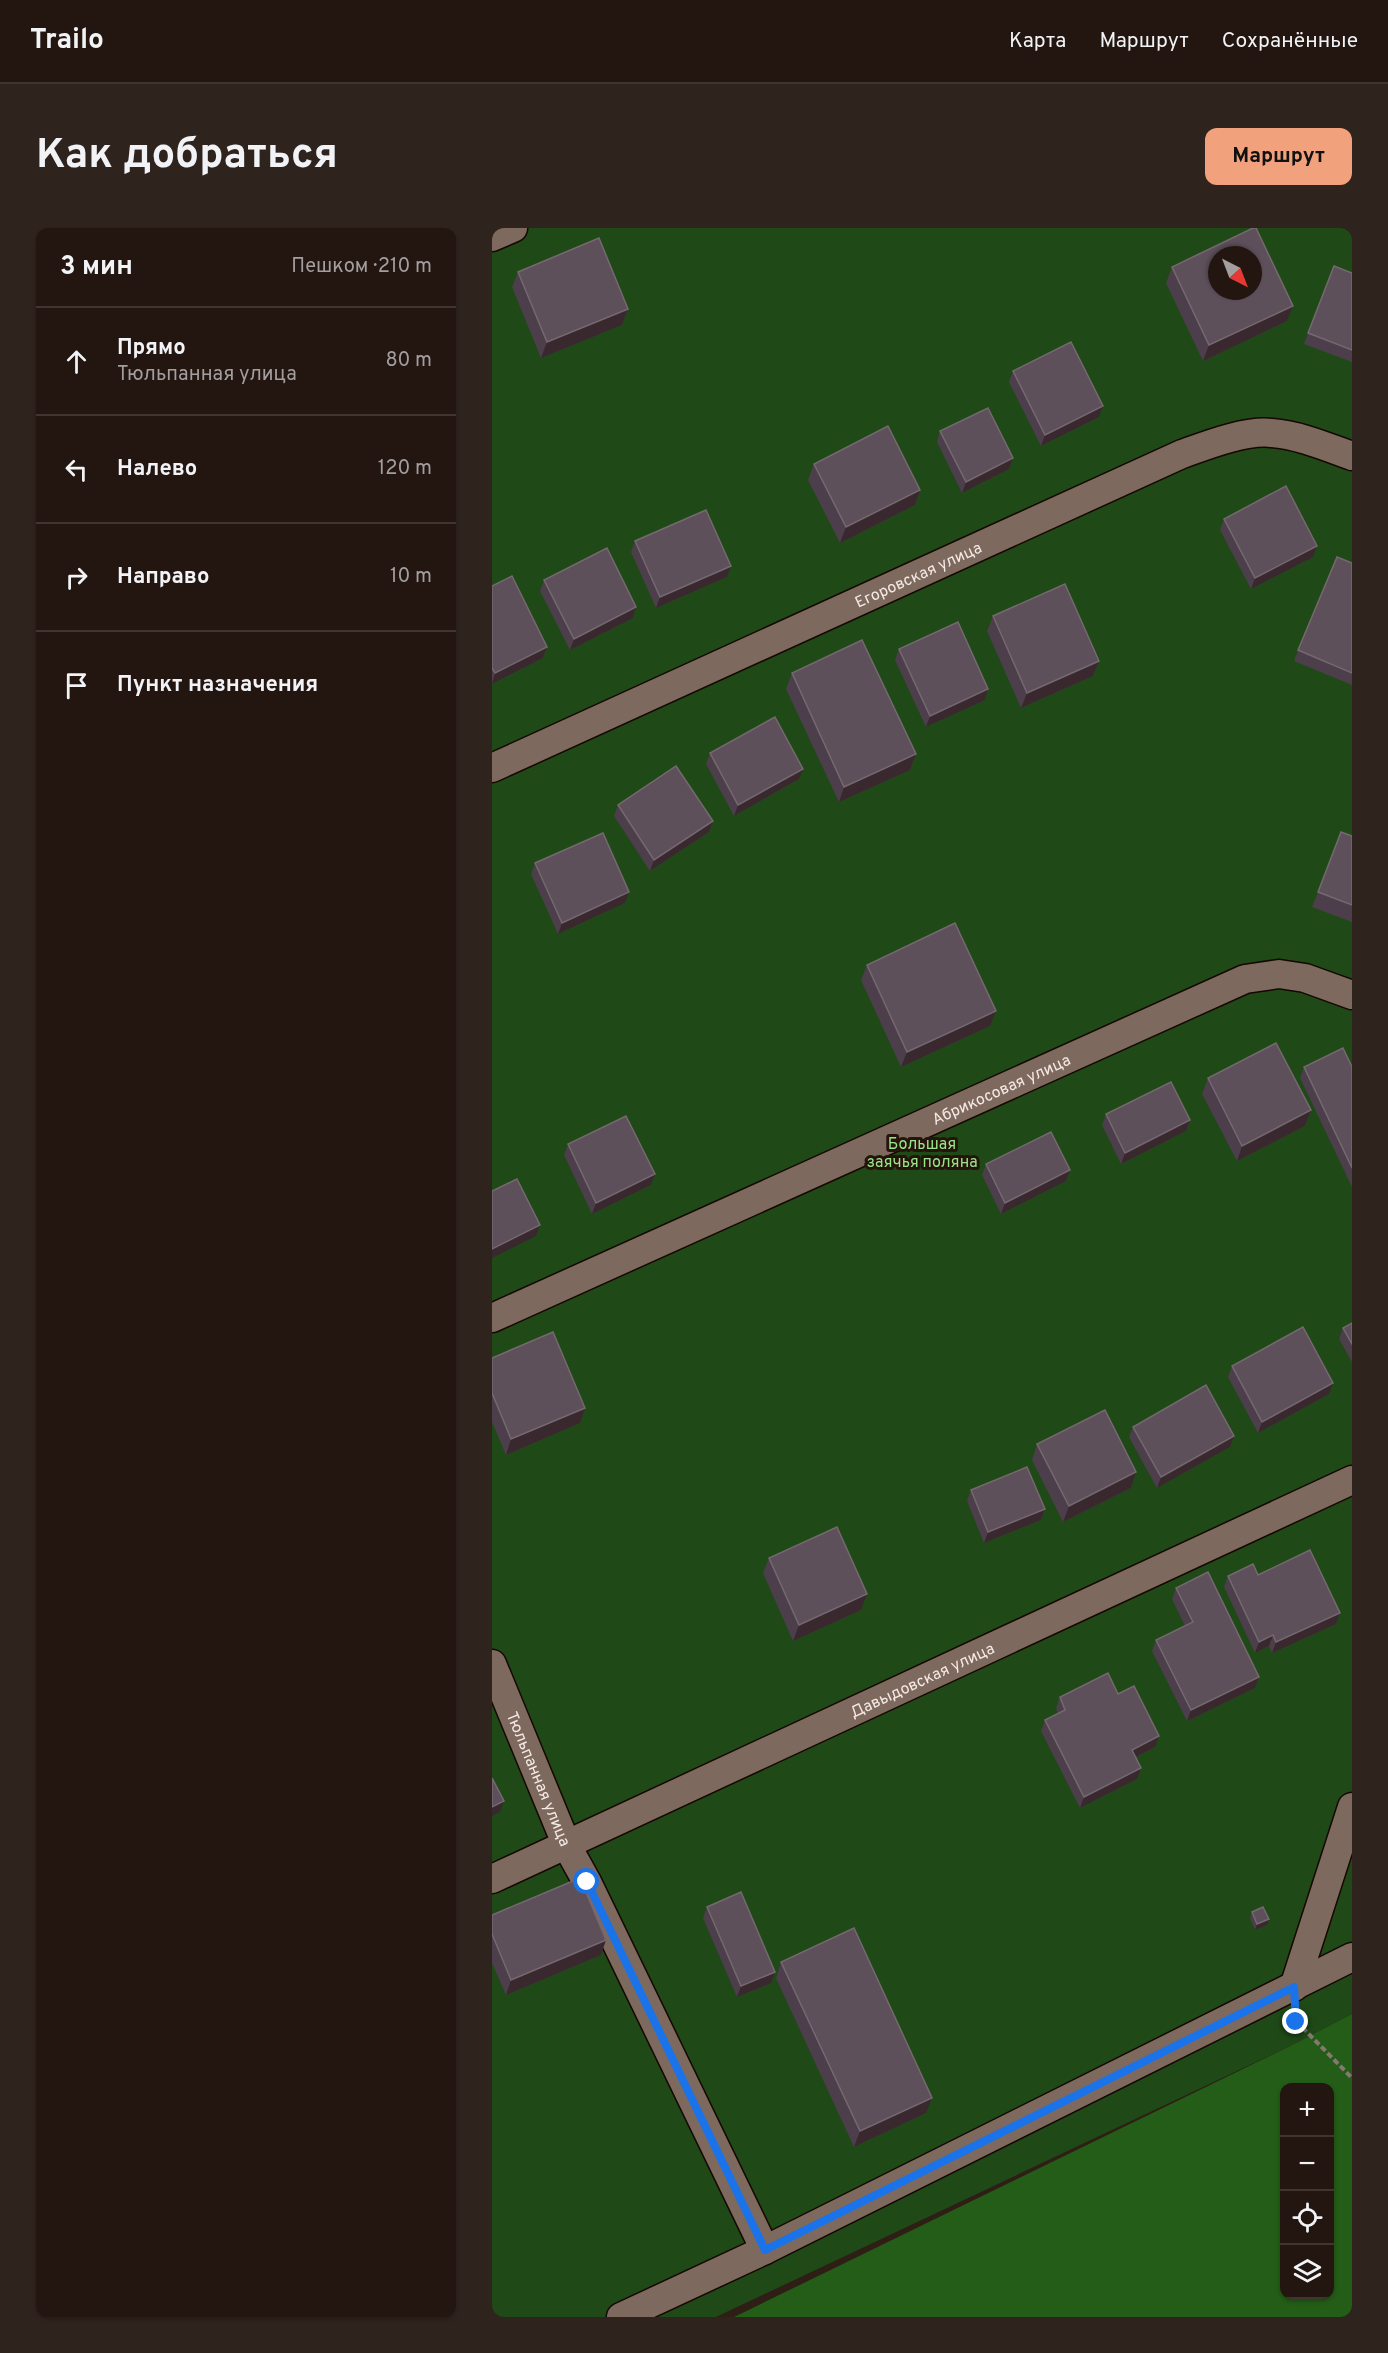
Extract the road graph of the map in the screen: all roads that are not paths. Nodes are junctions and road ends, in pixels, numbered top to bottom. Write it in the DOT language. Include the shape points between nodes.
graph roads {
  1 [pos="513,228"];
  2 [pos="492,237"];
  3 [pos="1352,456"];
  4 [pos="492,768"];
  5 [pos="1352,995"];
  6 [pos="492,1318"];
  7 [pos="1352,1480"];
  8 [pos="492,1664"];
  9 [pos="1352,1807"];
  10 [pos="567,1846"];
  11 [pos="492,1879"];
  12 [pos="1352,1958"];
  13 [pos="1294,1987"];
  14 [pos="765,2250"];
  15 [pos="621,2317"];
  1 -- 2 [label="street"];
  3 -- 4 [label="street, Егоровская улица" via="1271,432 1230,438 1182,454"];
  5 -- 6 [label="street, Абрикосовая улица" via="1305,978 1279,974 1245,979"];
  7 -- 10 [label="street, Давыдовская улица"];
  8 -- 10 [label="street, Тюльпанная улица"];
  9 -- 13 [label="street"];
  10 -- 11 [label="street, Давыдовская улица"];
  10 -- 14 [label="street, Тюльпанная улица"];
  12 -- 13 [label="street"];
  13 -- 14 [label="street"];
  14 -- 15 [label="street"];
}
